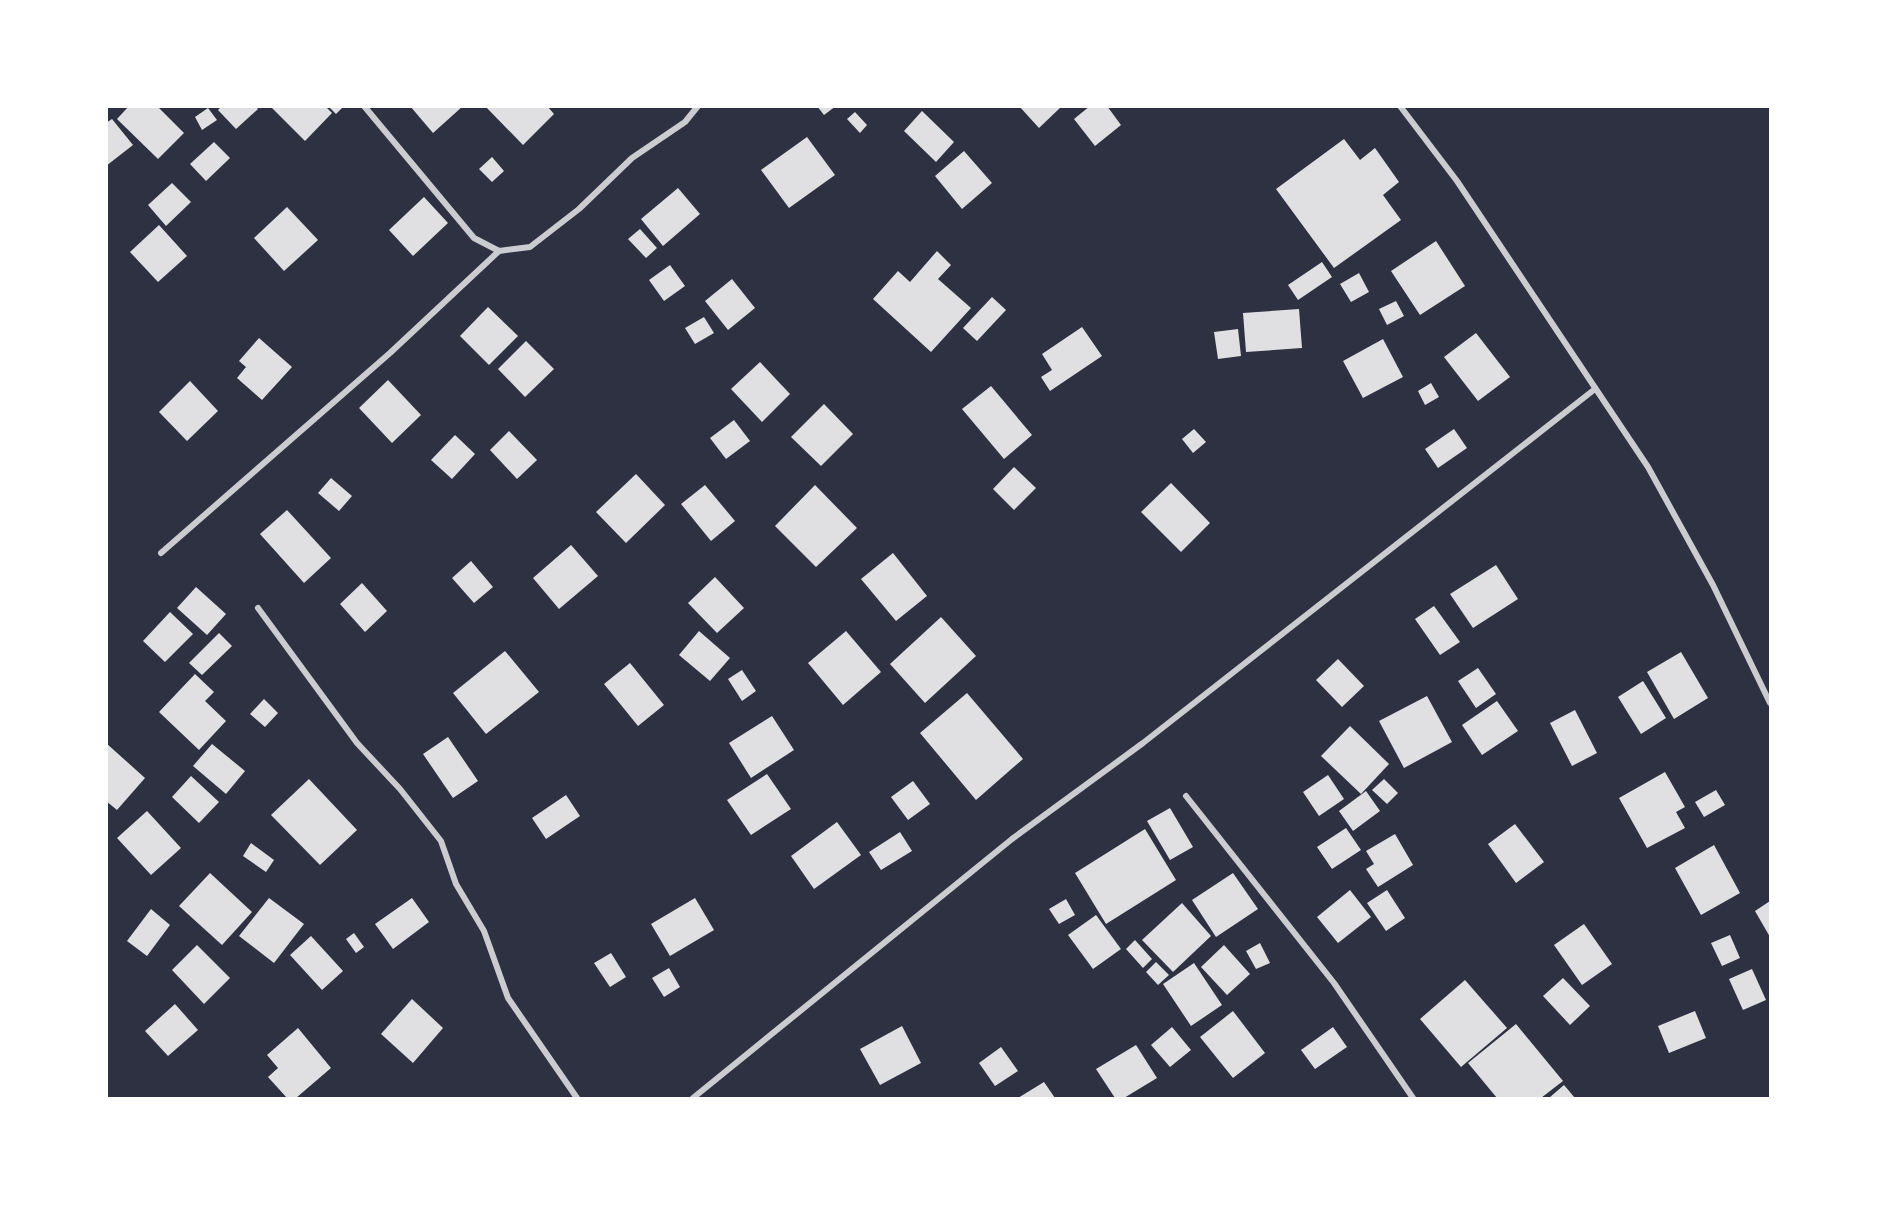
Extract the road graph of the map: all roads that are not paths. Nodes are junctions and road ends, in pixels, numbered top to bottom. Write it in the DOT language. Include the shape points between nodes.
graph roads {
  1 [pos="364,106"];
  2 [pos="698,106"];
  3 [pos="1400,106"];
  4 [pos="499,251"];
  5 [pos="1595,388"];
  6 [pos="161,553"];
  7 [pos="258,608"];
  8 [pos="1770,703"];
  9 [pos="1186,796"];
  10 [pos="577,1098"];
  11 [pos="693,1098"];
  12 [pos="1413,1098"];
  1 -- 4 [label="street" via="474,238"];
  2 -- 4 [label="street" via="685,122 632,158 579,209 531,247"];
  3 -- 5 [label="street" via="1456,181"];
  4 -- 6 [label="street" via="390,353"];
  5 -- 8 [label="street" via="1648,467 1713,585"];
  5 -- 11 [label="street" via="1143,743 1012,839"];
  7 -- 10 [label="street" via="357,743 441,841 456,884 484,931 508,998"];
  9 -- 12 [label="street" via="1334,982"];
}
